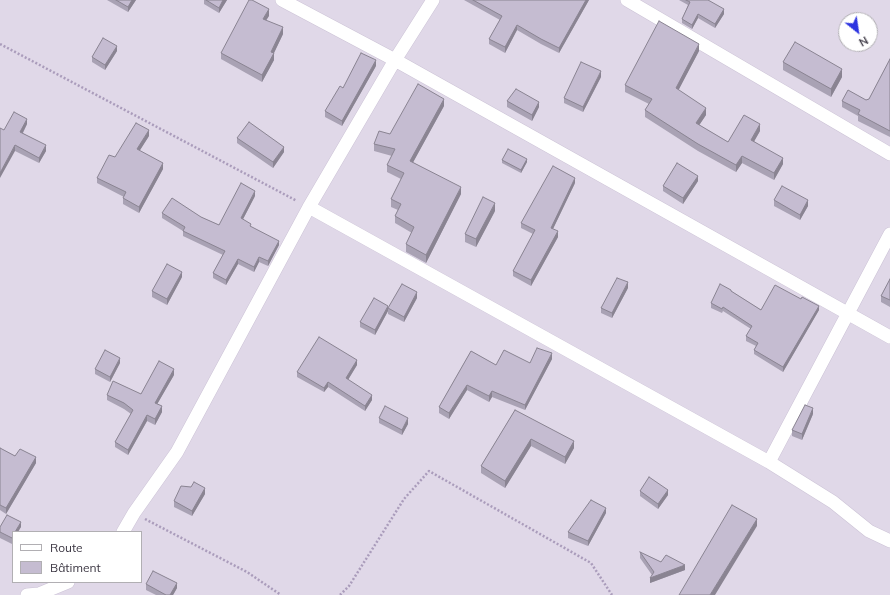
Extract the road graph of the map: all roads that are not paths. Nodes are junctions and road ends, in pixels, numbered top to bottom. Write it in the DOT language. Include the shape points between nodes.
graph roads {
  1 [pos="282,0"];
  2 [pos="433,0"];
  3 [pos="627,0"];
  4 [pos="394,60"];
  5 [pos="890,154"];
  6 [pos="309,207"];
  7 [pos="890,234"];
  8 [pos="848,313"];
  9 [pos="890,337"];
  10 [pos="769,462"];
  11 [pos="125,531"];
  12 [pos="890,541"];
  13 [pos="66,583"];
  14 [pos="27,595"];
  1 -- 4 [label="street"];
  2 -- 4 [label="street"];
  3 -- 5 [label="street"];
  4 -- 6 [label="street"];
  4 -- 8 [label="street"];
  6 -- 10 [label="street"];
  6 -- 11 [label="street" via="177,452 134,513"];
  7 -- 8 [label="street"];
  8 -- 9 [label="street"];
  8 -- 10 [label="street"];
  10 -- 12 [label="street" via="833,502 869,531"];
  13 -- 14 [label="street" via="39,594"];
}
